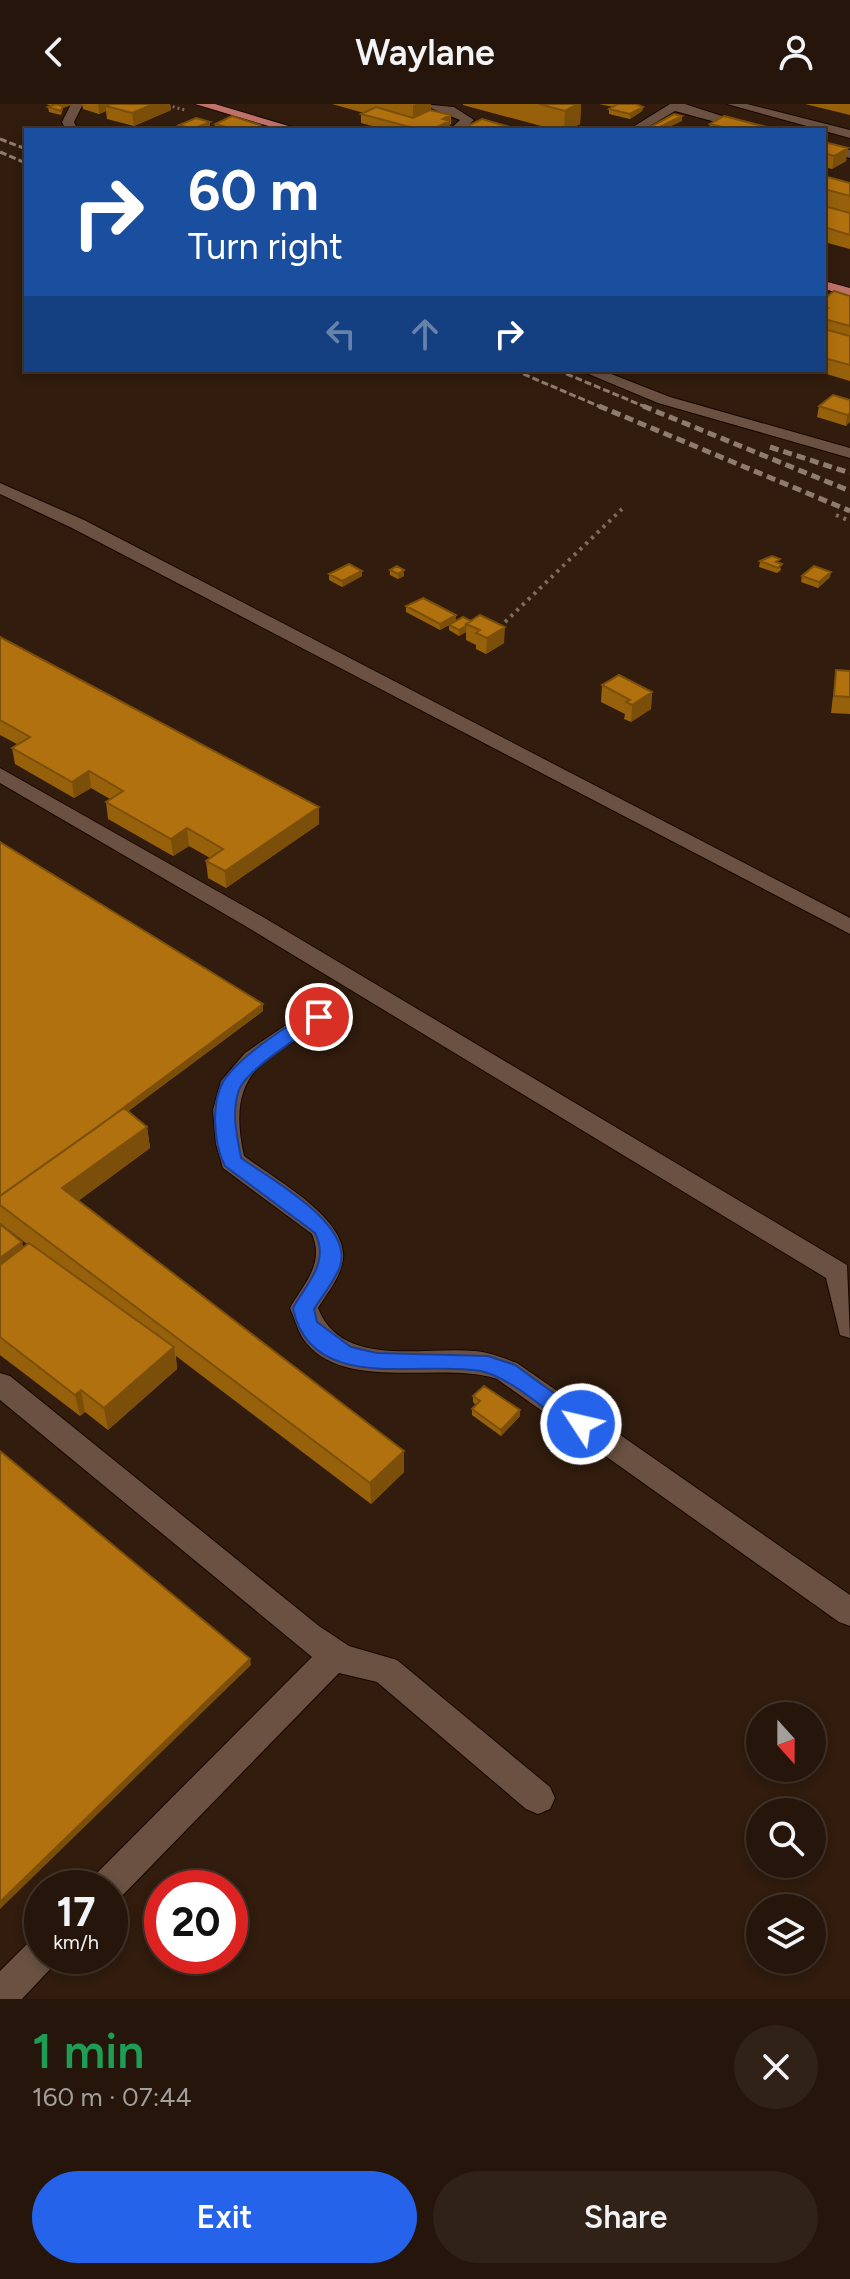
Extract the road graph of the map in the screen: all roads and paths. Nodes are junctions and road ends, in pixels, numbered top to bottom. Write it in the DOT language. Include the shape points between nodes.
graph roads {
  1 [pos="77,104"];
  2 [pos="201,104"];
  3 [pos="427,104"];
  4 [pos="733,104"];
  5 [pos="677,106"];
  6 [pos="71,128"];
  7 [pos="284,128"];
  8 [pos="458,128"];
  9 [pos="638,128"];
  10 [pos="752,128"];
  11 [pos="850,134"];
  12 [pos="826,148"];
  13 [pos="850,154"];
  14 [pos="826,286"];
  15 [pos="850,292"];
  16 [pos="592,372"];
  17 [pos="850,453"];
  18 [pos="0,488"];
  19 [pos="622,509"];
  20 [pos="836,515"];
  21 [pos="850,521"];
  22 [pos="505,622"];
  23 [pos="0,774"];
  24 [pos="848,921"];
  25 [pos="319,1017"];
  26 [pos="844,1264"];
  27 [pos="850,1327"];
  28 [pos="0,1384"];
  29 [pos="850,1612"];
  30 [pos="335,1655"];
  31 [pos="538,1798"];
  32 [pos="124,1870"];
  33 [pos="24,1971"];
  34 [pos="0,1996"];
  1 -- 6 [label="street" via="68,122"];
  2 -- 7 [label="main road"];
  3 -- 8 [label="street" via="468,120"];
  4 -- 11 [label="street"];
  5 -- 9 [label="street"];
  5 -- 10 [label="street"];
  12 -- 13 [label="street"];
  14 -- 15 [label="main road"];
  16 -- 17 [label="street" via="664,400"];
  18 -- 24 [label="street"];
  19 -- 22 [label="path"];
  20 -- 21 [label="path"];
  23 -- 26 [label="street"];
  25 -- 29 [label="street" via="290,1032 234,1080 225,1119 232,1161 322,1228 330,1244 330,1265 304,1308 307,1326 345,1354 377,1362 480,1362 507,1371"];
  26 -- 27 [label="street"];
  28 -- 30 [label="street"];
  30 -- 31 [label="street" via="386,1670"];
  30 -- 32 [label="street"];
  33 -- 34 [label="street"];
}
